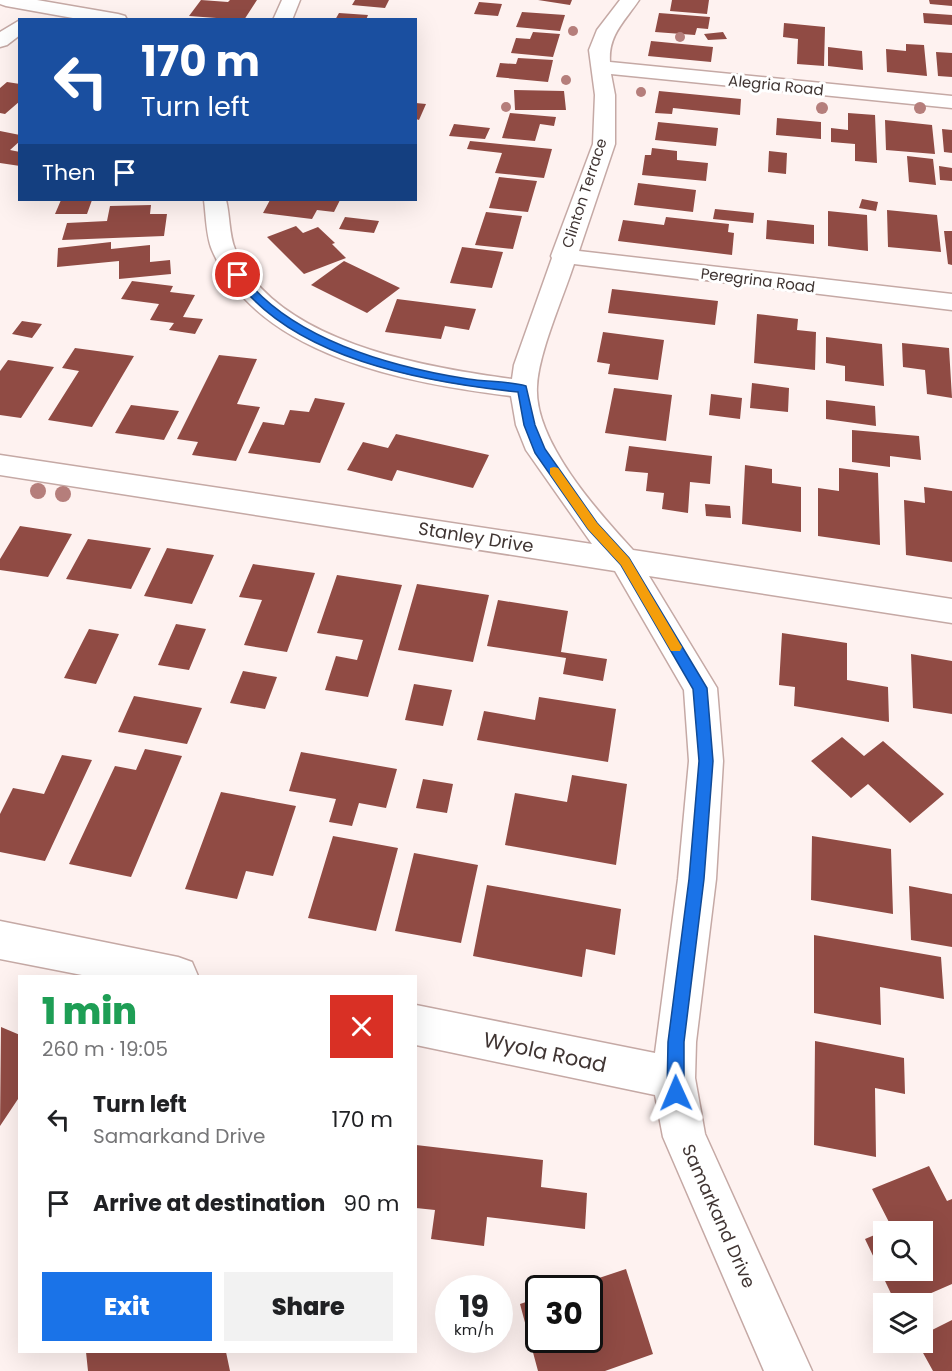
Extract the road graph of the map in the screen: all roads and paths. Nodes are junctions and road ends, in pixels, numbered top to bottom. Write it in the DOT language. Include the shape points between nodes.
graph roads {
  1 [pos="6,0"];
  2 [pos="291,0"];
  3 [pos="630,0"];
  4 [pos="45,7"];
  5 [pos="31,18"];
  6 [pos="107,18"];
  7 [pos="283,18"];
  8 [pos="18,28"];
  9 [pos="0,41"];
  10 [pos="600,67"];
  11 [pos="952,102"];
  12 [pos="215,201"];
  13 [pos="563,256"];
  14 [pos="952,302"];
  15 [pos="523,389"];
  16 [pos="0,465"];
  17 [pos="625,562"];
  18 [pos="952,611"];
  19 [pos="0,940"];
  20 [pos="173,975"];
  21 [pos="417,1025"];
  22 [pos="674,1078"];
  23 [pos="788,1371"];
  1 -- 4 [label="street"];
  2 -- 7 [label="street"];
  3 -- 10 [label="street, Clinton Terrace" via="606,30 599,50"];
  4 -- 5 [label="street"];
  4 -- 6 [label="street"];
  8 -- 9 [label="street"];
  10 -- 11 [label="street, Alegria Road"];
  10 -- 13 [label="street, Clinton Terrace" via="605,95 604,144"];
  12 -- 15 [label="street" via="218,238 230,264 270,309 300,329 381,363 468,383"];
  13 -- 14 [label="street, Peregrina Road"];
  13 -- 15 [label="street, Clinton Terrace" via="527,365"];
  15 -- 17 [label="street, Samarkand Drive" via="540,450 593,526"];
  16 -- 17 [label="street, Stanley Drive"];
  17 -- 18 [label="street, Stanley Drive"];
  17 -- 22 [label="street, Samarkand Drive" via="700,688 706,761"];
  19 -- 20 [label="street"];
  21 -- 22 [label="street, Wyola Road"];
  22 -- 23 [label="street, Samarkand Drive" via="684,1137"];
}
